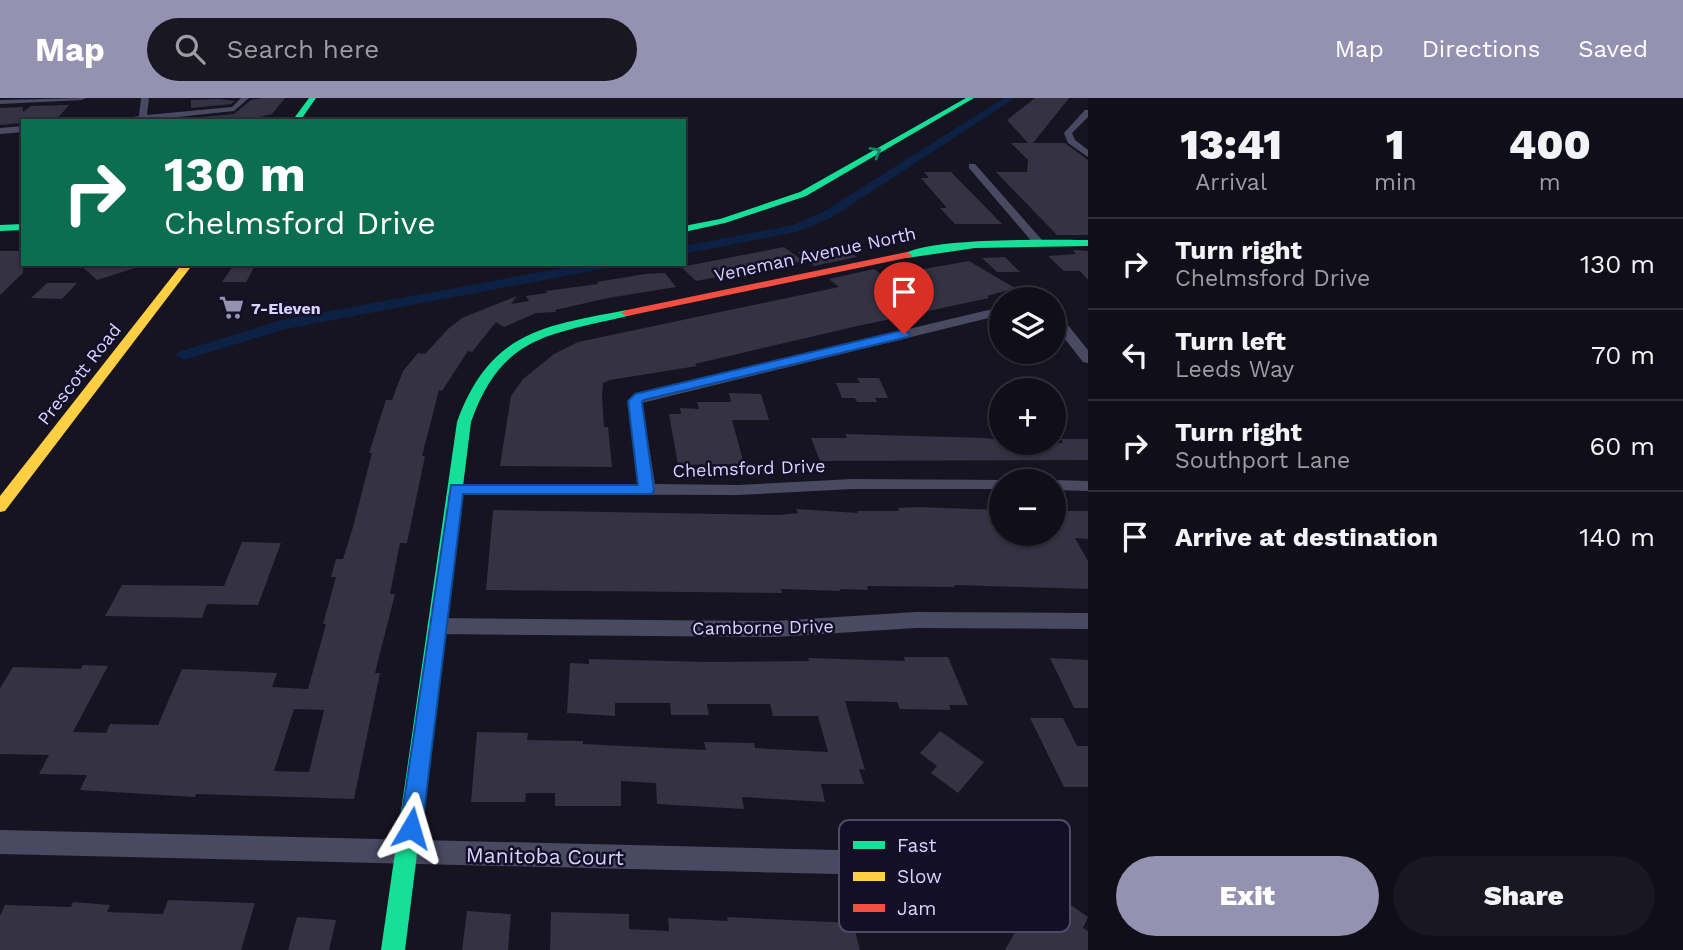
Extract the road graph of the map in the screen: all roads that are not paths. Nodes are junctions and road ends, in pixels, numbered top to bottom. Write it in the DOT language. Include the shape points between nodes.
graph roads {
  1 [pos="82,98"];
  2 [pos="145,98"];
  3 [pos="245,98"];
  4 [pos="313,98"];
  5 [pos="940,98"];
  6 [pos="971,98"];
  7 [pos="0,102"];
  8 [pos="1088,112"];
  9 [pos="142,118"];
  10 [pos="132,119"];
  11 [pos="297,119"];
  12 [pos="21,129"];
  13 [pos="0,131"];
  14 [pos="1088,155"];
  15 [pos="842,157"];
  16 [pos="972,166"];
  17 [pos="817,186"];
  18 [pos="686,216"];
  19 [pos="21,227"];
  20 [pos="2,228"];
  21 [pos="686,229"];
  22 [pos="21,232"];
  23 [pos="1038,242"];
  24 [pos="1088,243"];
  25 [pos="186,266"];
  26 [pos="989,314"];
  27 [pos="1066,332"];
  28 [pos="1088,359"];
  29 [pos="989,485"];
  30 [pos="1066,485"];
  31 [pos="1088,486"];
  32 [pos="456,489"];
  33 [pos="647,490"];
  34 [pos="0,507"];
  35 [pos="1088,621"];
  36 [pos="437,626"];
  37 [pos="0,842"];
  38 [pos="408,853"];
  39 [pos="839,862"];
  40 [pos="393,950"];
  1 -- 7 [label="street"];
  2 -- 9 [label="street"];
  3 -- 9 [label="street" via="234,109"];
  4 -- 11 [label="main road"];
  5 -- 15 [label="main road"];
  17 -- 6 [label="main road, one-way"];
  8 -- 14 [label="street" via="1068,133"];
  9 -- 10 [label="street"];
  12 -- 13 [label="street"];
  15 -- 17 [label="main road" via="848,162 821,178"];
  15 -- 18 [label="main road" via="761,196"];
  16 -- 23 [label="street"];
  17 -- 21 [label="main road" via="722,221"];
  19 -- 20 [label="main road"];
  20 -- 22 [label="main road"];
  23 -- 24 [label="main road, Veneman Avenue North"];
  23 -- 32 [label="main road, Veneman Avenue North" via="960,246 562,326 525,339 498,358 475,387 464,422"];
  25 -- 34 [label="main road, Prescott Road"];
  26 -- 33 [label="street" via="637,399"];
  27 -- 28 [label="street"];
  29 -- 33 [label="street, Chelmsford Drive"];
  30 -- 31 [label="street"];
  32 -- 33 [label="street, Chelmsford Drive"];
  32 -- 36 [label="main road, Veneman Avenue North"];
  35 -- 36 [label="street, Camborne Drive" via="916,620 775,629"];
  36 -- 38 [label="main road, Veneman Avenue North"];
  37 -- 38 [label="street, Manitoba Court"];
  38 -- 39 [label="street, Manitoba Court"];
  38 -- 40 [label="main road, Veneman Avenue North"];
}
